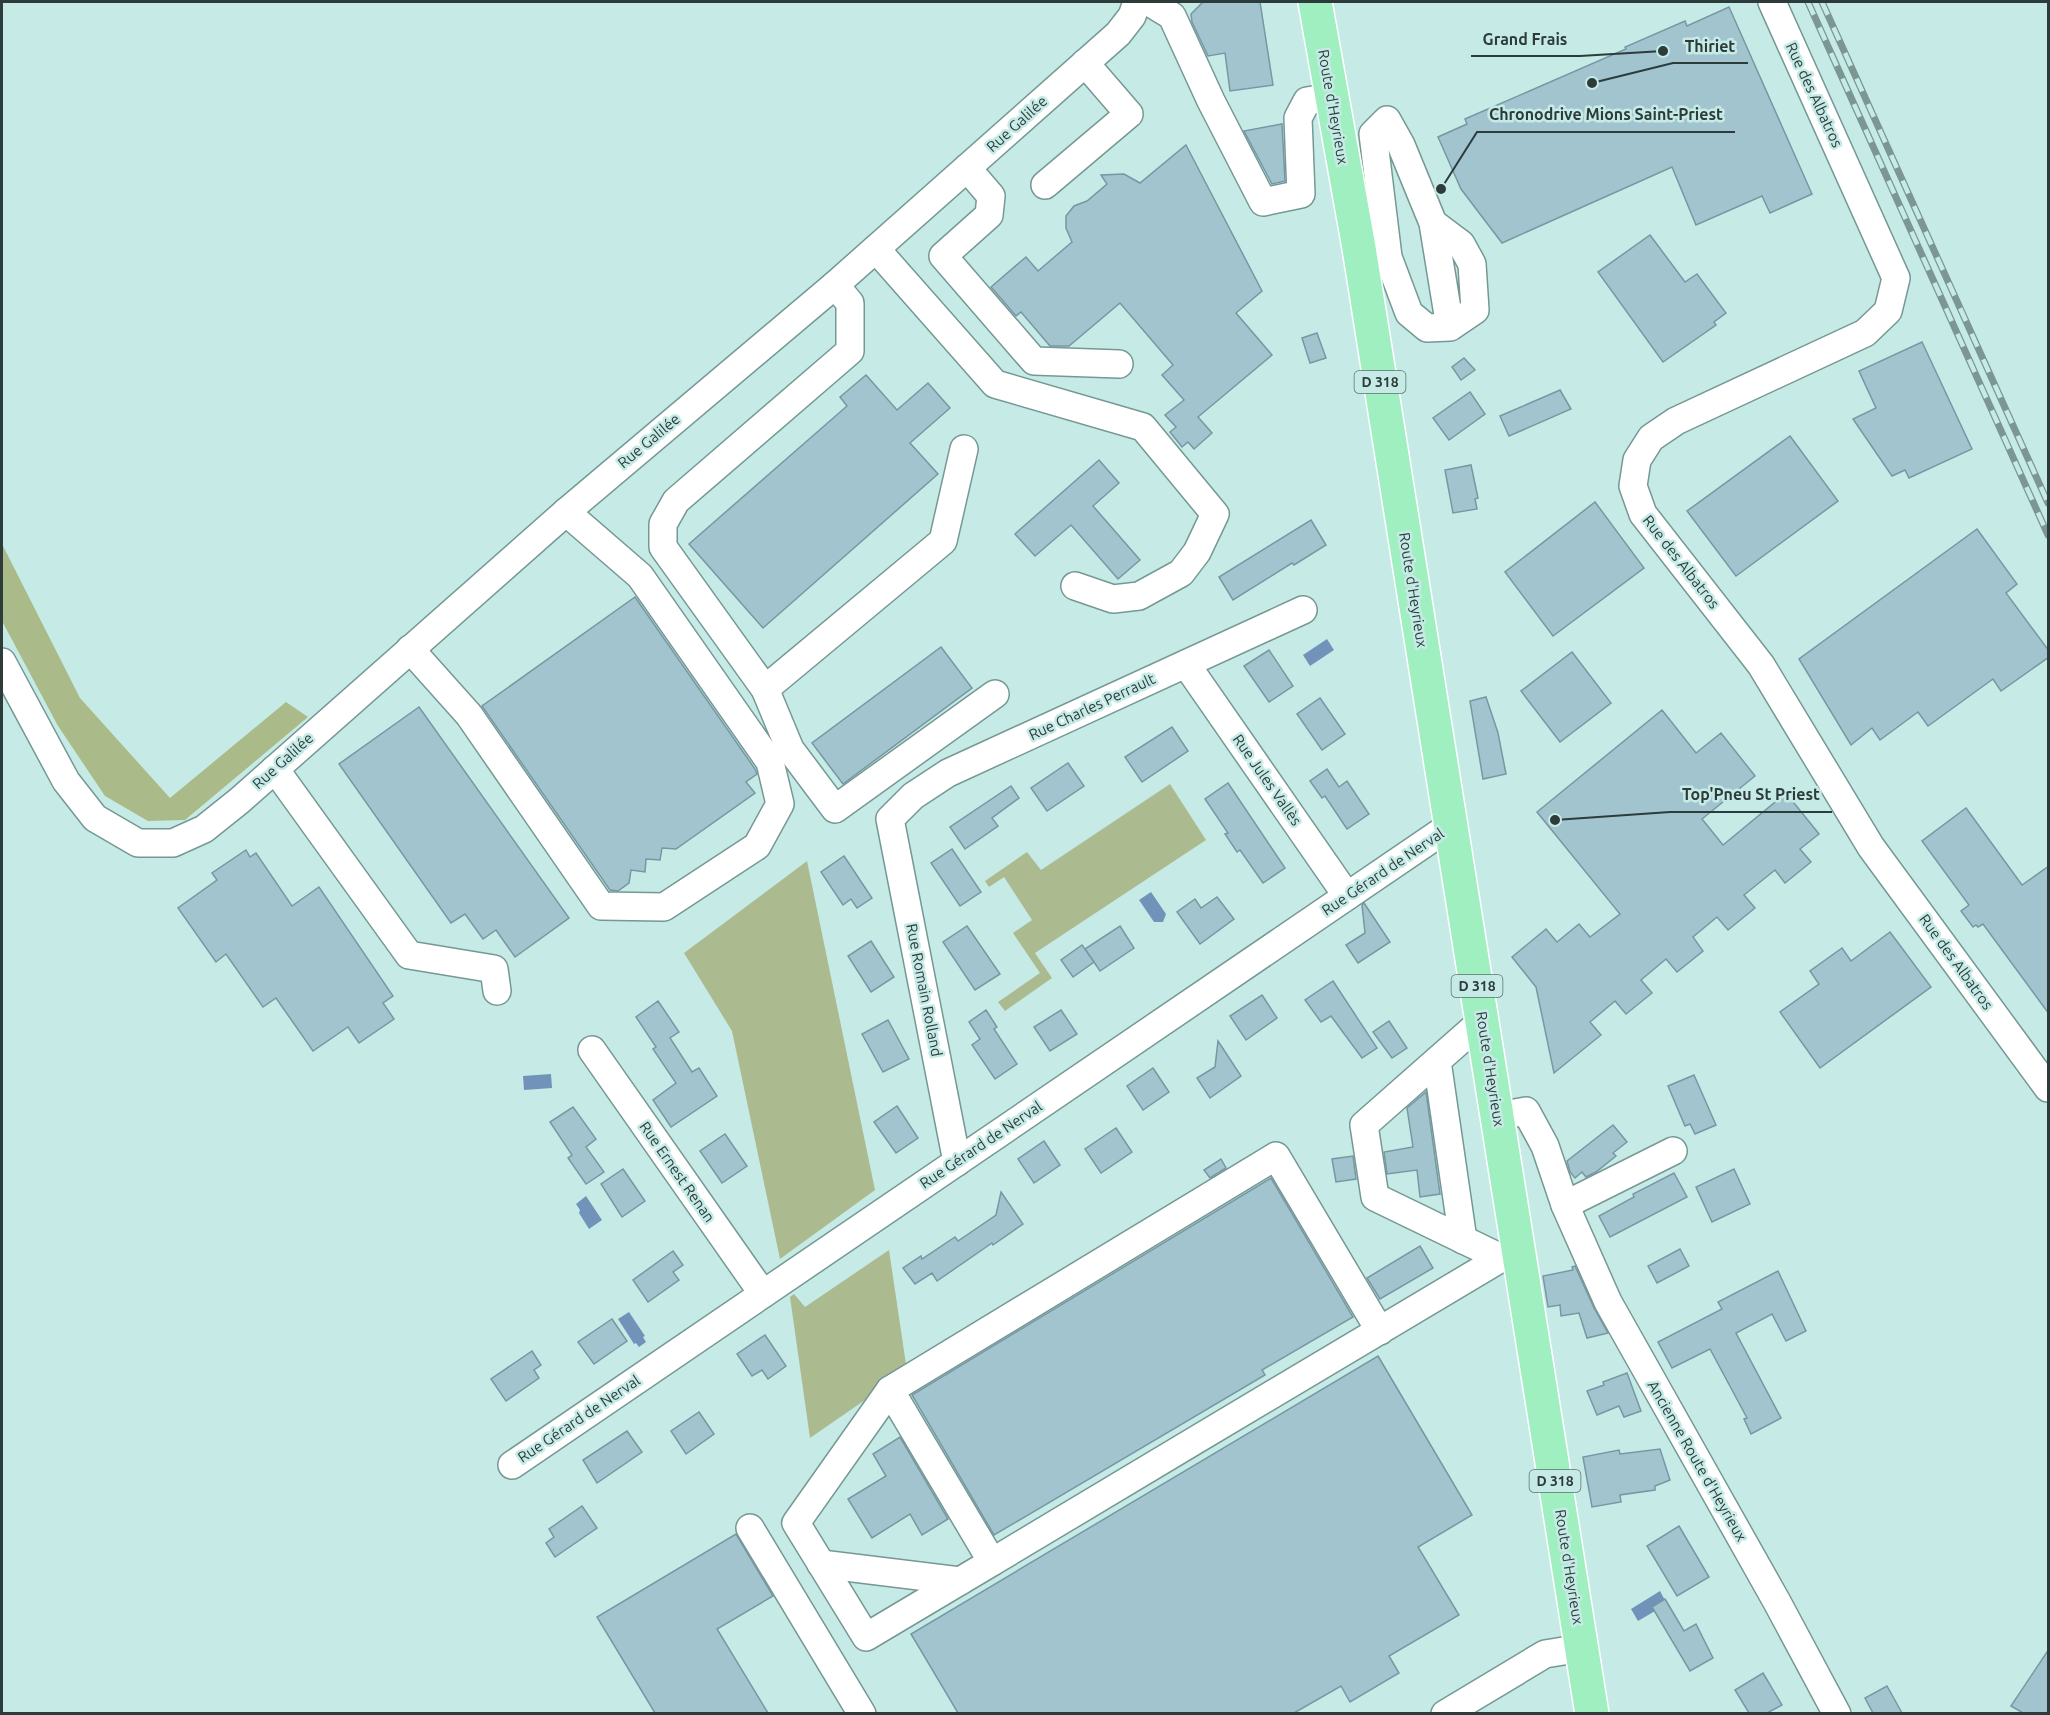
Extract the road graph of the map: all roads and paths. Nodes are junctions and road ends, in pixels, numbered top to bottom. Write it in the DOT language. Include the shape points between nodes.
graph roads {
  1 [pos="1137,2"];
  2 [pos="1149,2"];
  3 [pos="1315,2"];
  4 [pos="1332,2"];
  5 [pos="1772,2"];
  6 [pos="1085,63"];
  7 [pos="1331,97"];
  8 [pos="967,168"];
  9 [pos="1045,185"];
  10 [pos="1368,242"];
  11 [pos="876,249"];
  12 [pos="835,285"];
  13 [pos="1119,364"];
  14 [pos="964,449"];
  15 [pos="566,512"];
  16 [pos="1075,586"];
  17 [pos="1303,610"];
  18 [pos="410,649"];
  19 [pos="2,662"];
  20 [pos="1186,664"];
  21 [pos="765,689"];
  22 [pos="994,694"];
  23 [pos="275,769"];
  24 [pos="890,819"];
  25 [pos="1450,825"];
  26 [pos="1347,896"];
  27 [pos="497,990"];
  28 [pos="1482,1021"];
  29 [pos="592,1050"];
  30 [pos="1437,1061"];
  31 [pos="2049,1088"];
  32 [pos="1498,1116"];
  33 [pos="1673,1150"];
  34 [pos="957,1162"];
  35 [pos="1565,1205"];
  36 [pos="1463,1240"];
  37 [pos="1509,1253"];
  38 [pos="763,1294"];
  39 [pos="1380,1331"];
  40 [pos="890,1390"];
  41 [pos="512,1465"];
  42 [pos="750,1528"];
  43 [pos="992,1562"];
  44 [pos="821,1564"];
  45 [pos="960,1581"];
  46 [pos="1582,1648"];
  47 [pos="862,1713"];
  48 [pos="1445,1713"];
  49 [pos="1592,1713"];
  50 [pos="1837,1713"];
  1 -- 6 [label="street, Rue Galilée" via="1118,34"];
  2 -- 7 [label="street" via="1172,16 1263,202 1301,194 1298,118 1307,101"];
  3 -- 7 [label="main road, Route d'Heyrieux / D 318"];
  4 -- 10 [label="main road, Route d'Heyrieux / D 318"];
  5 -- 31 [label="street, Rue des Albatros" via="1896,278 1888,311 1865,333 1676,421 1651,438 1637,460 1633,486 1643,514 1761,665 1871,847"];
  6 -- 8 [label="street, Rue Galilée"];
  6 -- 9 [label="street" via="1129,114"];
  7 -- 10 [label="main road, Route d'Heyrieux / D 318"];
  8 -- 11 [label="street, Rue Galilée"];
  8 -- 13 [label="street" via="992,196 989,215 943,255 1034,361"];
  10 -- 10 [label="street" via="1373,134 1387,120 1433,223 1461,244 1472,264 1475,310 1450,327 1427,328 1409,313"];
  10 -- 25 [label="main road, Route d'Heyrieux / D 318"];
  11 -- 12 [label="street, Rue Galilée"];
  11 -- 16 [label="street" via="994,384 1143,427 1215,514 1197,552 1181,573 1139,596 1113,599"];
  12 -- 15 [label="street, Rue Galilée"];
  12 -- 21 [label="street" via="850,303 850,351 676,501 663,524 663,547"];
  14 -- 21 [label="street" via="944,541"];
  15 -- 18 [label="street, Rue Galilée"];
  15 -- 18 [label="street" via="640,576 770,762 780,804 757,846 664,907 601,906 469,715"];
  17 -- 20 [label="street, Rue Charles Perrault"];
  18 -- 23 [label="street, Rue Galilée"];
  19 -- 23 [label="street, Rue Galilée" via="66,781 95,818 138,843 173,843 204,829"];
  20 -- 24 [label="street, Rue Charles Perrault" via="948,773 913,796"];
  20 -- 26 [label="street, Rue Jules Vallès"];
  21 -- 22 [label="street" via="790,749 835,809"];
  23 -- 27 [label="street" via="409,955 494,969"];
  24 -- 34 [label="street, Rue Romain Rolland"];
  25 -- 26 [label="street, Rue Gérard de Nerval"];
  25 -- 28 [label="main road, Route d'Heyrieux / D 318"];
  26 -- 34 [label="street, Rue Gérard de Nerval"];
  28 -- 30 [label="street"];
  28 -- 32 [label="main road, Route d'Heyrieux / D 318"];
  29 -- 38 [label="street, Rue Ernest Renan"];
  30 -- 36 [label="street"];
  30 -- 36 [label="street" via="1364,1125 1375,1197"];
  32 -- 35 [label="street, Ancienne Route d'Heyrieux" via="1526,1112 1545,1146"];
  32 -- 37 [label="main road, Route d'Heyrieux / D 318"];
  33 -- 35 [label="street"];
  34 -- 38 [label="street, Rue Gérard de Nerval"];
  35 -- 50 [label="street, Ancienne Route d'Heyrieux" via="1608,1302"];
  36 -- 37 [label="street"];
  37 -- 39 [label="street"];
  37 -- 46 [label="main road, Route d'Heyrieux / D 318"];
  38 -- 41 [label="street, Rue Gérard de Nerval"];
  39 -- 40 [label="street" via="1276,1156"];
  39 -- 43 [label="street"];
  40 -- 43 [label="street"];
  40 -- 44 [label="street" via="796,1523"];
  42 -- 47 [label="street"];
  43 -- 45 [label="street"];
  44 -- 45 [label="street"];
  44 -- 45 [label="street" via="866,1637"];
  46 -- 48 [label="street" via="1545,1654"];
  46 -- 49 [label="main road, Route d'Heyrieux / D 318"];
}
